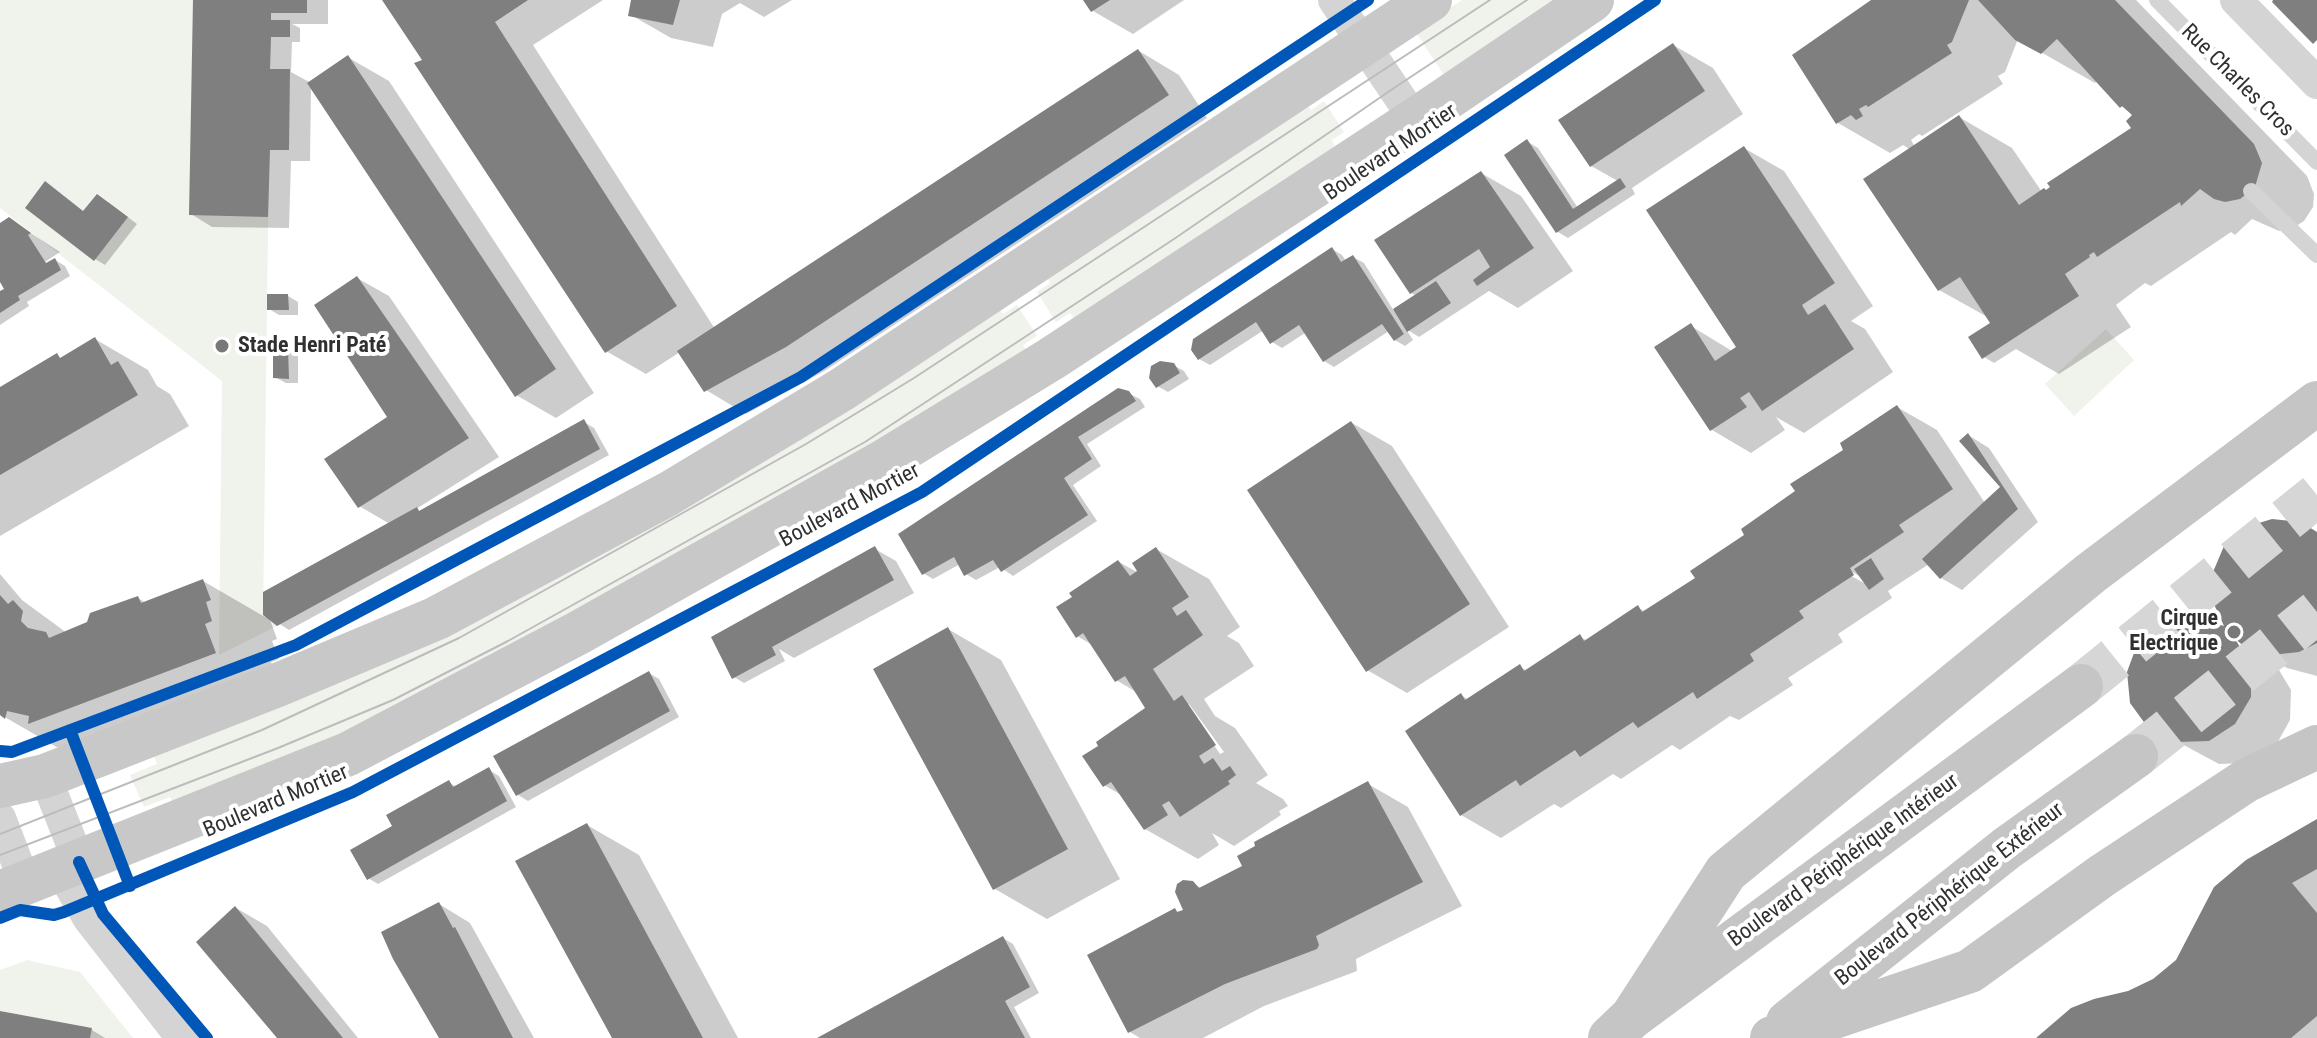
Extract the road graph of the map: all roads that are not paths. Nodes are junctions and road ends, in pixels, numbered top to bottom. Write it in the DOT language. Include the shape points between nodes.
graph roads {
  1 [pos="1334,0"];
  2 [pos="1430,0"];
  3 [pos="1592,0"];
  4 [pos="2157,0"];
  5 [pos="2236,0"];
  6 [pos="1364,45"];
  7 [pos="2317,83"];
  8 [pos="1415,120"];
  9 [pos="2317,162"];
  10 [pos="2251,191"];
  11 [pos="2317,255"];
  12 [pos="2317,403"];
  13 [pos="2081,686"];
  14 [pos="2317,747"];
  15 [pos="2136,756"];
  16 [pos="45,776"];
  17 [pos="0,786"];
  18 [pos="0,818"];
  19 [pos="41,877"];
  20 [pos="1621,1028"];
  21 [pos="182,1038"];
  22 [pos="1770,1038"];
  1 -- 6 [label="street"];
  2 -- 6 [label="main road"];
  3 -- 8 [label="main road, Boulevard Mortier"];
  4 -- 9 [label="lane, Rue Charles Cros"];
  5 -- 7 [label="street"];
  6 -- 8 [label="street"];
  6 -- 16 [label="main road" via="841,390 668,494 437,618"];
  8 -- 19 [label="main road, Boulevard Mortier" via="1051,359 881,463 578,633 348,754"];
  10 -- 11 [label="lane"];
  12 -- 20 [label="highway" via="2091,573 1726,872"];
  13 -- 20 [label="highway, Boulevard Périphérique Intérieur"];
  14 -- 22 [label="highway" via="2247,780 1970,971"];
  15 -- 22 [label="highway, Boulevard Périphérique Extérieur" via="2007,848"];
  16 -- 17 [label="main road"];
  16 -- 19 [label="street"];
  18 -- 19 [label="street"];
  19 -- 21 [label="street" via="80,906"];
}
